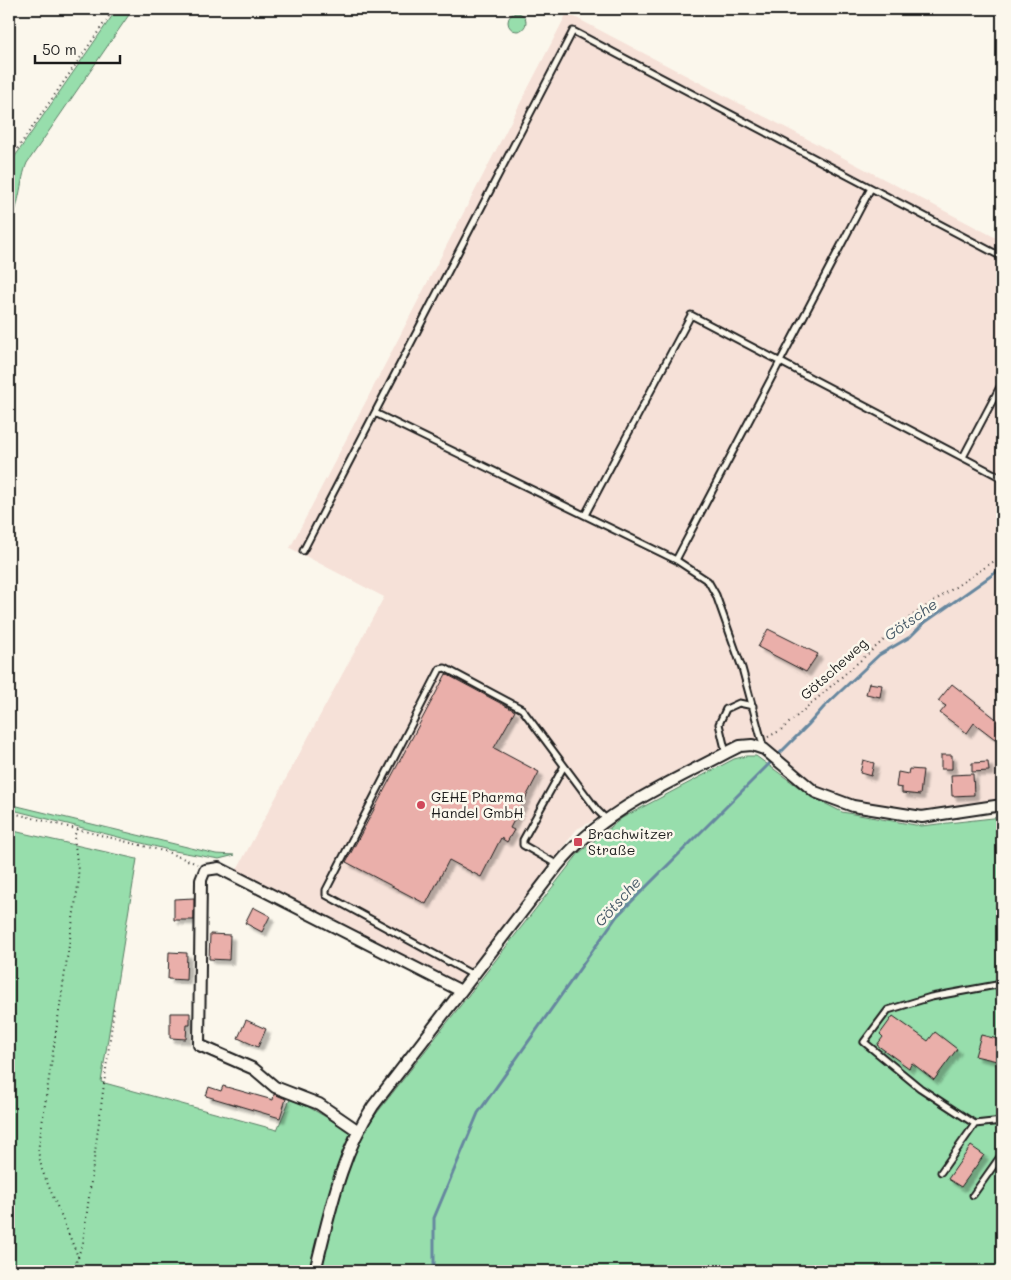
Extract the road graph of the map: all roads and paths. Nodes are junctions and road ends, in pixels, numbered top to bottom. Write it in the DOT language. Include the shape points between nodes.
graph roads {
  1 [pos="114,9"];
  2 [pos="9,161"];
  3 [pos="871,188"];
  4 [pos="1002,257"];
  5 [pos="780,362"];
  6 [pos="1002,383"];
  7 [pos="375,413"];
  8 [pos="963,457"];
  9 [pos="1002,478"];
  10 [pos="584,515"];
  11 [pos="303,551"];
  12 [pos="1002,556"];
  13 [pos="676,560"];
  14 [pos="753,706"];
  15 [pos="762,744"];
  16 [pos="726,753"];
  17 [pos="564,766"];
  18 [pos="1002,805"];
  19 [pos="9,812"];
  20 [pos="605,818"];
  21 [pos="78,830"];
  22 [pos="558,865"];
  23 [pos="205,870"];
  24 [pos="473,975"];
  25 [pos="1002,984"];
  26 [pos="460,991"];
  27 [pos="114,1009"];
  28 [pos="1002,1121"];
  29 [pos="975,1124"];
  30 [pos="357,1130"];
  31 [pos="1002,1154"];
  32 [pos="941,1172"];
  33 [pos="973,1195"];
  34 [pos="79,1258"];
  35 [pos="73,1271"];
  36 [pos="315,1271"];
  1 -- 2 [label="path"];
  3 -- 4 [label="lane"];
  3 -- 5 [label="lane"];
  3 -- 7 [label="lane" via="573,31"];
  5 -- 8 [label="lane"];
  5 -- 10 [label="lane" via="691,316"];
  5 -- 13 [label="lane"];
  6 -- 8 [label="lane"];
  7 -- 10 [label="lane"];
  7 -- 11 [label="lane"];
  8 -- 9 [label="lane"];
  10 -- 13 [label="lane"];
  12 -- 15 [label="path, Götscheweg" via="910,617"];
  13 -- 14 [label="lane" via="708,581 716,594"];
  14 -- 15 [label="lane"];
  14 -- 16 [label="lane" via="739,703 726,709 719,724"];
  15 -- 16 [label="street" via="740,746"];
  15 -- 18 [label="street" via="816,792 853,806 922,817"];
  16 -- 20 [label="street"];
  17 -- 20 [label="lane"];
  17 -- 22 [label="lane" via="523,840 523,845"];
  17 -- 24 [label="lane" via="516,704 444,668 440,669 326,890 326,894"];
  19 -- 21 [label="path"];
  20 -- 22 [label="street"];
  21 -- 23 [label="path" via="167,852 192,861"];
  21 -- 34 [label="path" via="74,836 79,879 38,1151 42,1170"];
  22 -- 24 [label="street"];
  23 -- 26 [label="street" via="219,868"];
  23 -- 30 [label="street" via="201,880 199,1045 254,1069 275,1087 319,1104"];
  24 -- 26 [label="street"];
  25 -- 29 [label="lane" via="931,997 888,1010 864,1042 920,1088"];
  26 -- 30 [label="street"];
  27 -- 34 [label="path"];
  28 -- 29 [label="lane"];
  29 -- 32 [label="lane"];
  30 -- 36 [label="street" via="340,1172"];
  31 -- 33 [label="lane"];
  34 -- 35 [label="path"];
}
